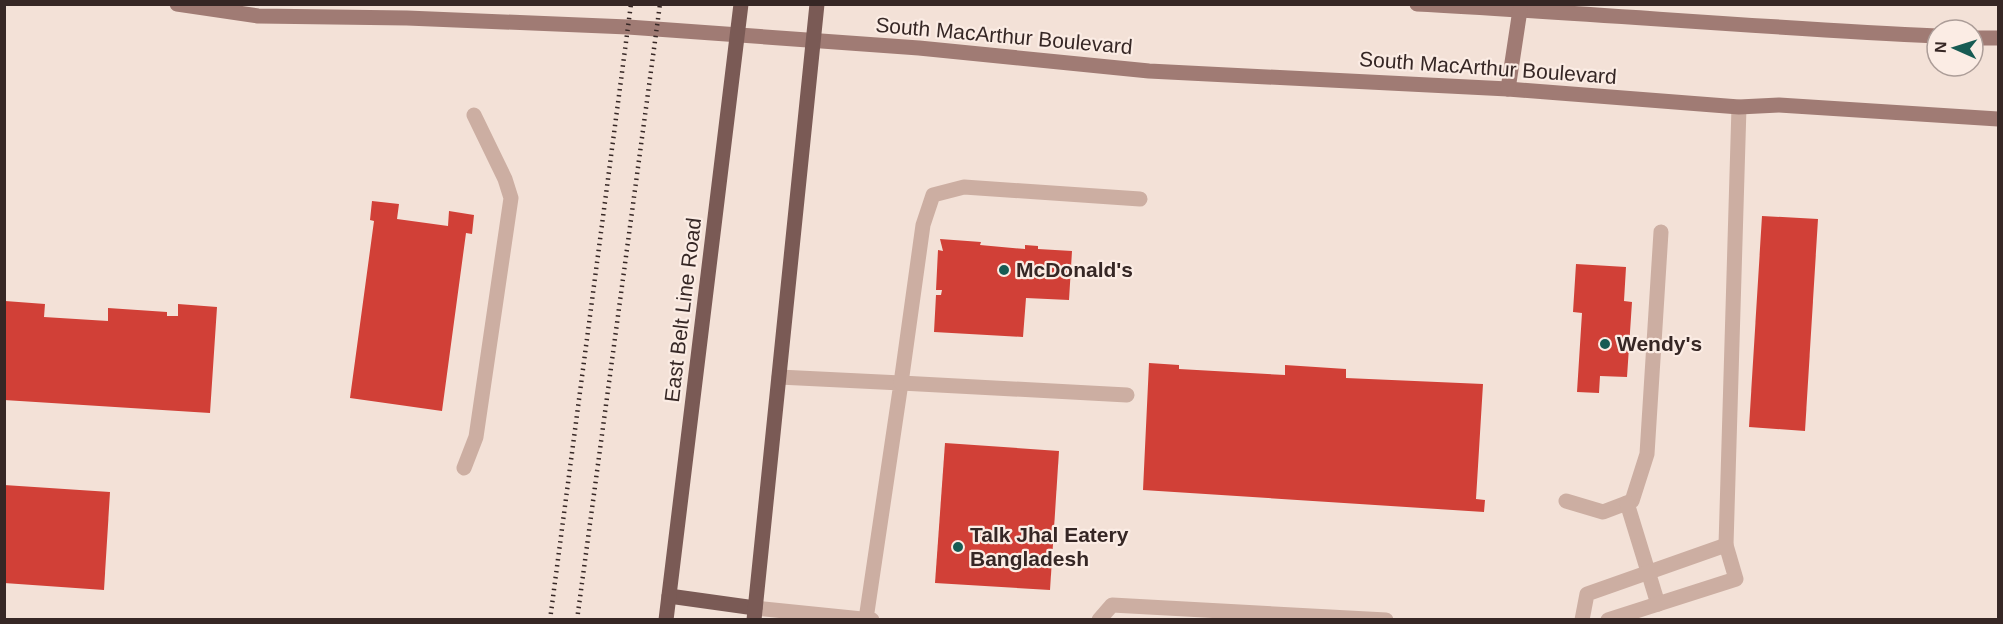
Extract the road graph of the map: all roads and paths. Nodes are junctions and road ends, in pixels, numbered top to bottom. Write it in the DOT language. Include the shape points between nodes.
graph roads {
  1 [pos="177,4"];
  2 [pos="741,4"];
  3 [pos="817,4"];
  4 [pos="1417,4"];
  5 [pos="1520,10"];
  6 [pos="736,34"];
  7 [pos="1925,35"];
  8 [pos="813,40"];
  9 [pos="1508,88"];
  10 [pos="1739,107"];
  11 [pos="474,115"];
  12 [pos="1998,119"];
  13 [pos="1140,199"];
  14 [pos="1661,232"];
  15 [pos="779,377"];
  16 [pos="901,383"];
  17 [pos="1127,394"];
  18 [pos="464,468"];
  19 [pos="1566,501"];
  20 [pos="1627,503"];
  21 [pos="1726,545"];
  22 [pos="1648,572"];
  23 [pos="669,596"];
  24 [pos="1658,604"];
  25 [pos="755,614"];
  26 [pos="866,619"];
  27 [pos="666,620"];
  28 [pos="872,620"];
  29 [pos="1099,620"];
  30 [pos="1386,620"];
  31 [pos="1582,620"];
  32 [pos="1608,620"];
  1 -- 6 [label="main road, South MacArthur Boulevard" via="258,16 441,19"];
  2 -- 6 [label="main road, East Belt Line Road"];
  3 -- 8 [label="main road"];
  4 -- 5 [label="main road"];
  5 -- 7 [label="main road"];
  5 -- 9 [label="main road"];
  6 -- 8 [label="main road, South MacArthur Boulevard"];
  6 -- 23 [label="main road, East Belt Line Road"];
  8 -- 9 [label="main road, South MacArthur Boulevard" via="1149,71"];
  8 -- 15 [label="main road"];
  9 -- 10 [label="main road, South MacArthur Boulevard"];
  10 -- 12 [label="main road, South MacArthur Boulevard" via="1779,105"];
  10 -- 21 [label="lane"];
  11 -- 18 [label="lane" via="511,198 476,437"];
  13 -- 16 [label="lane" via="964,187 933,195 923,225"];
  14 -- 20 [label="lane" via="1647,454 1632,501"];
  15 -- 16 [label="lane"];
  15 -- 25 [label="main road"];
  16 -- 17 [label="lane"];
  16 -- 26 [label="lane"];
  19 -- 20 [label="lane" via="1604,512"];
  20 -- 22 [label="lane"];
  21 -- 22 [label="lane"];
  21 -- 24 [label="lane" via="1736,579"];
  22 -- 24 [label="lane"];
  22 -- 31 [label="lane" via="1587,594"];
  23 -- 25 [label="main road"];
  23 -- 27 [label="main road, East Belt Line Road"];
  24 -- 32 [label="lane"];
  25 -- 26 [label="lane"];
  26 -- 28 [label="lane"];
  29 -- 30 [label="lane" via="1112,605"];
}
